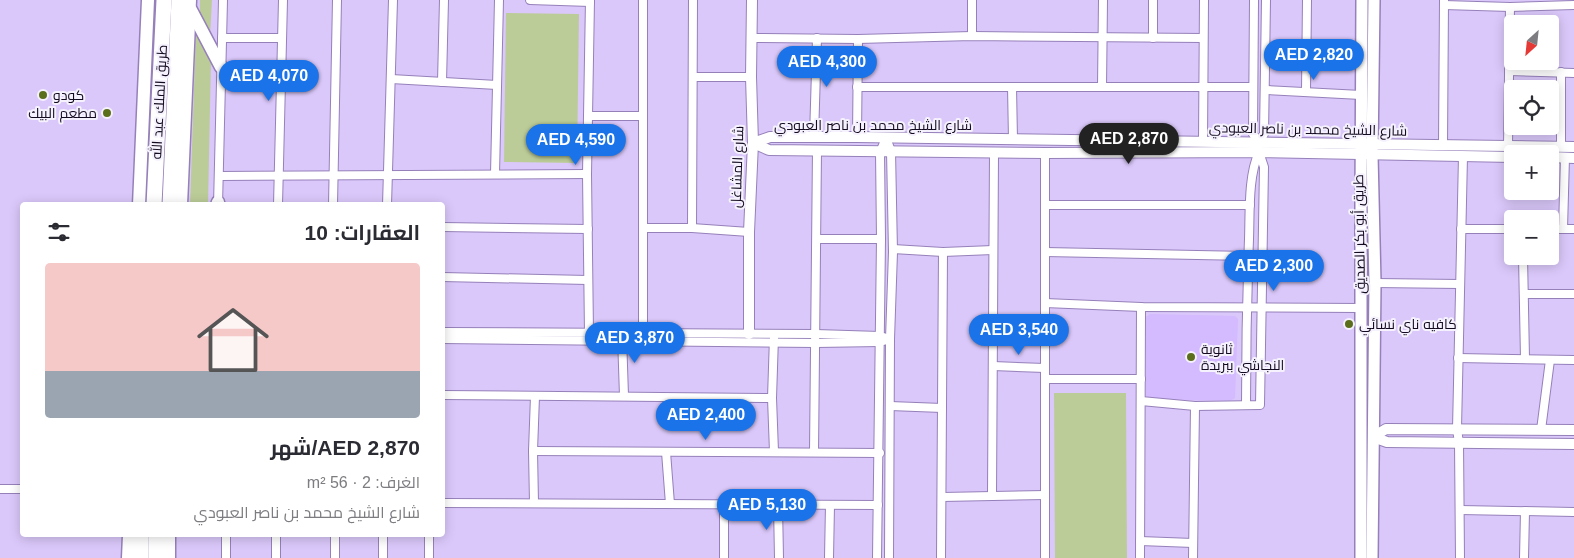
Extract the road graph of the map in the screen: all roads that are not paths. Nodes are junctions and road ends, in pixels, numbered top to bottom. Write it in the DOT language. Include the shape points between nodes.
graph roads {
  1 [pos="148,0"];
  2 [pos="164,0"];
  3 [pos="223,0"];
  4 [pos="284,0"];
  5 [pos="337,0"];
  6 [pos="393,0"];
  7 [pos="444,0"];
  8 [pos="499,0"];
  9 [pos="530,0"];
  10 [pos="643,0"];
  11 [pos="693,0"];
  12 [pos="752,0"];
  13 [pos="972,0"];
  14 [pos="1103,0"];
  15 [pos="1153,0"];
  16 [pos="1204,0"];
  17 [pos="1254,0"];
  18 [pos="1266,0"];
  19 [pos="1307,0"];
  20 [pos="1362,0"];
  21 [pos="1374,0"];
  22 [pos="590,1"];
  23 [pos="186,3"];
  24 [pos="1444,3"];
  25 [pos="1574,5"];
  26 [pos="1510,7"];
  27 [pos="1510,15"];
  28 [pos="972,36"];
  29 [pos="1102,37"];
  30 [pos="222,38"];
  31 [pos="282,38"];
  32 [pos="753,38"];
  33 [pos="817,38"];
  34 [pos="1153,38"];
  35 [pos="1203,38"];
  36 [pos="858,39"];
  37 [pos="222,67"];
  38 [pos="1509,70"];
  39 [pos="1561,72"];
  40 [pos="1574,73"];
  41 [pos="693,77"];
  42 [pos="751,77"];
  43 [pos="391,79"];
  44 [pos="442,82"];
  45 [pos="497,85"];
  46 [pos="857,87"];
  47 [pos="1012,87"];
  48 [pos="1102,87"];
  49 [pos="1202,87"];
  50 [pos="1253,87"];
  51 [pos="1266,90"];
  52 [pos="1306,92"];
  53 [pos="1361,95"];
  54 [pos="588,116"];
  55 [pos="643,116"];
  56 [pos="814,137"];
  57 [pos="857,137"];
  58 [pos="886,138"];
  59 [pos="1013,140"];
  60 [pos="1203,141"];
  61 [pos="753,142"];
  62 [pos="1508,145"];
  63 [pos="1443,146"];
  64 [pos="1504,146"];
  65 [pos="1574,147"];
  66 [pos="1259,148"];
  67 [pos="1367,149"];
  68 [pos="817,150"];
  69 [pos="891,151"];
  70 [pos="880,152"];
  71 [pos="994,153"];
  72 [pos="1045,153"];
  73 [pos="1567,154"];
  74 [pos="1462,156"];
  75 [pos="1504,157"];
  76 [pos="387,174"];
  77 [pos="495,174"];
  78 [pos="587,174"];
  79 [pos="278,175"];
  80 [pos="334,175"];
  81 [pos="220,176"];
  82 [pos="139,202"];
  83 [pos="154,202"];
  84 [pos="170,202"];
  85 [pos="181,202"];
  86 [pos="218,202"];
  87 [pos="278,202"];
  88 [pos="333,202"];
  89 [pos="387,202"];
  90 [pos="1045,205"];
  91 [pos="1250,205"];
  92 [pos="445,226"];
  93 [pos="642,228"];
  94 [pos="692,228"];
  95 [pos="588,229"];
  96 [pos="1460,229"];
  97 [pos="1504,229"];
  98 [pos="1559,229"];
  99 [pos="1563,229"];
  100 [pos="1574,229"];
  101 [pos="749,232"];
  102 [pos="817,239"];
  103 [pos="881,239"];
  104 [pos="893,249"];
  105 [pos="993,250"];
  106 [pos="943,252"];
  107 [pos="1045,252"];
  108 [pos="1248,256"];
  109 [pos="1523,265"];
  110 [pos="445,277"];
  111 [pos="588,280"];
  112 [pos="1375,283"];
  113 [pos="1460,284"];
  114 [pos="1524,294"];
  115 [pos="1574,294"];
  116 [pos="1045,303"];
  117 [pos="1141,307"];
  118 [pos="1246,307"];
  119 [pos="1262,307"];
  120 [pos="1361,308"];
  121 [pos="445,332"];
  122 [pos="589,333"];
  123 [pos="643,333"];
  124 [pos="749,334"];
  125 [pos="622,337"];
  126 [pos="774,338"];
  127 [pos="816,338"];
  128 [pos="445,339"];
  129 [pos="880,339"];
  130 [pos="890,339"];
  131 [pos="1458,358"];
  132 [pos="1525,359"];
  133 [pos="1550,360"];
  134 [pos="1574,360"];
  135 [pos="993,366"];
  136 [pos="1045,368"];
  137 [pos="1045,379"];
  138 [pos="1141,379"];
  139 [pos="445,395"];
  140 [pos="535,396"];
  141 [pos="624,396"];
  142 [pos="772,398"];
  143 [pos="1141,401"];
  144 [pos="1246,404"];
  145 [pos="890,406"];
  146 [pos="1195,406"];
  147 [pos="942,408"];
  148 [pos="1457,429"];
  149 [pos="1542,430"];
  150 [pos="1574,430"];
  151 [pos="1373,437"];
  152 [pos="1459,443"];
  153 [pos="1574,444"];
  154 [pos="533,451"];
  155 [pos="666,452"];
  156 [pos="774,452"];
  157 [pos="814,452"];
  158 [pos="880,453"];
  159 [pos="20,489"];
  160 [pos="0,490"];
  161 [pos="1045,495"];
  162 [pos="992,496"];
  163 [pos="942,497"];
  164 [pos="445,503"];
  165 [pos="534,503"];
  166 [pos="670,504"];
  167 [pos="724,504"];
  168 [pos="778,505"];
  169 [pos="830,505"];
  170 [pos="878,506"];
  171 [pos="1460,510"];
  172 [pos="1525,511"];
  173 [pos="1574,512"];
  174 [pos="129,537"];
  175 [pos="141,537"];
  176 [pos="156,537"];
  177 [pos="169,537"];
  178 [pos="226,537"];
  179 [pos="276,537"];
  180 [pos="335,537"];
  181 [pos="383,537"];
  182 [pos="429,537"];
  183 [pos="1140,541"];
  184 [pos="1193,543"];
  185 [pos="128,558"];
  186 [pos="140,558"];
  187 [pos="156,558"];
  188 [pos="169,558"];
  189 [pos="226,558"];
  190 [pos="276,558"];
  191 [pos="335,558"];
  192 [pos="383,558"];
  193 [pos="429,558"];
  194 [pos="724,558"];
  195 [pos="778,558"];
  196 [pos="830,558"];
  197 [pos="877,558"];
  198 [pos="889,558"];
  199 [pos="941,558"];
  200 [pos="1045,558"];
  201 [pos="1140,558"];
  202 [pos="1192,558"];
  203 [pos="1362,558"];
  204 [pos="1372,558"];
  205 [pos="1460,558"];
  206 [pos="1524,558"];
  1 -- 82 [label="main road, طريق الملك عبد الله"];
  2 -- 83 [label="highway, طريق الملك عبد الله"];
  3 -- 30 [label="street"];
  4 -- 31 [label="street"];
  5 -- 80 [label="street"];
  6 -- 43 [label="street"];
  7 -- 44 [label="street"];
  8 -- 45 [label="street"];
  9 -- 22 [label="street"];
  10 -- 55 [label="street"];
  11 -- 41 [label="street"];
  12 -- 32 [label="street, شارع المشاغل"];
  13 -- 28 [label="street"];
  14 -- 29 [label="street"];
  15 -- 34 [label="street"];
  16 -- 35 [label="street"];
  17 -- 50 [label="street"];
  18 -- 51 [label="street"];
  19 -- 52 [label="street"];
  20 -- 53 [label="main road, طريق أبو بكر الصديق"];
  21 -- 67 [label="main road, طريق أبو بكر الصديق"];
  22 -- 54 [label="street"];
  23 -- 37 [label="main road"];
  23 -- 84 [label="highway, طريق الملك عبد الله"];
  23 -- 85 [label="main road, طريق الملك عبد الله"];
  24 -- 26 [label="street"];
  24 -- 63 [label="street"];
  25 -- 26 [label="street"];
  26 -- 27 [label="street"];
  28 -- 29 [label="street"];
  28 -- 36 [label="street"];
  29 -- 34 [label="street"];
  29 -- 48 [label="street"];
  30 -- 31 [label="street"];
  30 -- 37 [label="street"];
  31 -- 79 [label="street"];
  32 -- 33 [label="street"];
  32 -- 42 [label="street, شارع المشاغل"];
  33 -- 36 [label="street"];
  33 -- 56 [label="street"];
  34 -- 35 [label="street"];
  35 -- 49 [label="street"];
  36 -- 46 [label="street"];
  37 -- 81 [label="street"];
  38 -- 39 [label="street"];
  38 -- 62 [label="street"];
  39 -- 40 [label="street"];
  39 -- 73 [label="street"];
  41 -- 42 [label="street"];
  41 -- 94 [label="street"];
  42 -- 61 [label="street, شارع المشاغل"];
  43 -- 44 [label="street"];
  43 -- 76 [label="street"];
  44 -- 45 [label="street"];
  45 -- 77 [label="street"];
  46 -- 47 [label="street"];
  46 -- 57 [label="street"];
  47 -- 48 [label="street"];
  47 -- 59 [label="street"];
  48 -- 49 [label="street"];
  49 -- 50 [label="street"];
  49 -- 60 [label="street"];
  50 -- 66 [label="street" via="1253,134"];
  51 -- 52 [label="street"];
  51 -- 66 [label="street" via="1264,134"];
  52 -- 53 [label="street"];
  53 -- 67 [label="main road, طريق أبو بكر الصديق"];
  54 -- 55 [label="street"];
  54 -- 78 [label="street"];
  55 -- 93 [label="street"];
  56 -- 57 [label="street, شارع الشيخ محمد بن ناصر العبودي"];
  56 -- 61 [label="street, شارع الشيخ محمد بن ناصر العبودي" via="770,137"];
  57 -- 58 [label="street, شارع الشيخ محمد بن ناصر العبودي"];
  58 -- 59 [label="street, شارع الشيخ محمد بن ناصر العبودي"];
  58 -- 69 [label="street"];
  58 -- 70 [label="street"];
  59 -- 60 [label="street, شارع الشيخ محمد بن ناصر العبودي"];
  60 -- 66 [label="street, شارع الشيخ محمد بن ناصر العبودي"];
  61 -- 68 [label="street, شارع الشيخ محمد بن ناصر العبودي" via="769,150"];
  61 -- 101 [label="street, شارع المشاغل"];
  63 -- 64 [label="street, شارع الشيخ محمد بن ناصر العبودي"];
  63 -- 67 [label="street, شارع الشيخ محمد بن ناصر العبودي"];
  65 -- 73 [label="street, شارع الشيخ محمد بن ناصر العبودي"];
  66 -- 67 [label="street, شارع الشيخ محمد بن ناصر العبودي"];
  66 -- 72 [label="street, شارع الشيخ محمد بن ناصر العبودي"];
  66 -- 91 [label="street" via="1254,163"];
  66 -- 119 [label="street" via="1264,167"];
  67 -- 74 [label="street, شارع الشيخ محمد بن ناصر العبودي"];
  67 -- 112 [label="main road, طريق أبو بكر الصديق"];
  67 -- 120 [label="main road, طريق أبو بكر الصديق"];
  68 -- 70 [label="street, شارع الشيخ محمد بن ناصر العبودي"];
  68 -- 102 [label="street"];
  69 -- 70 [label="street, شارع الشيخ محمد بن ناصر العبودي"];
  69 -- 71 [label="street, شارع الشيخ محمد بن ناصر العبودي"];
  69 -- 104 [label="street"];
  70 -- 103 [label="street"];
  71 -- 72 [label="street, شارع الشيخ محمد بن ناصر العبودي"];
  71 -- 105 [label="street"];
  72 -- 90 [label="street"];
  73 -- 99 [label="street"];
  74 -- 75 [label="street, شارع الشيخ محمد بن ناصر العبودي"];
  74 -- 96 [label="street"];
  76 -- 77 [label="street"];
  76 -- 80 [label="street"];
  76 -- 89 [label="street"];
  77 -- 78 [label="street"];
  78 -- 95 [label="street"];
  79 -- 80 [label="street"];
  79 -- 81 [label="street"];
  79 -- 87 [label="street"];
  80 -- 88 [label="street"];
  81 -- 86 [label="street"];
  90 -- 91 [label="street"];
  90 -- 107 [label="street"];
  91 -- 108 [label="street"];
  92 -- 95 [label="street"];
  93 -- 94 [label="street"];
  93 -- 123 [label="street"];
  94 -- 101 [label="street"];
  95 -- 111 [label="street"];
  96 -- 97 [label="street"];
  96 -- 113 [label="street"];
  98 -- 99 [label="street"];
  99 -- 100 [label="street"];
  101 -- 124 [label="street, شارع المشاغل"];
  102 -- 103 [label="street"];
  102 -- 127 [label="street"];
  103 -- 129 [label="street"];
  104 -- 106 [label="street"];
  104 -- 130 [label="street"];
  105 -- 106 [label="street"];
  105 -- 135 [label="street"];
  106 -- 147 [label="street"];
  107 -- 108 [label="street"];
  107 -- 116 [label="street"];
  108 -- 118 [label="street"];
  109 -- 114 [label="street"];
  110 -- 111 [label="street"];
  111 -- 122 [label="street"];
  112 -- 113 [label="street"];
  112 -- 151 [label="main road, طريق أبو بكر الصديق"];
  113 -- 131 [label="street"];
  114 -- 115 [label="street"];
  114 -- 132 [label="street"];
  116 -- 117 [label="street"];
  116 -- 136 [label="street"];
  117 -- 118 [label="street"];
  117 -- 138 [label="street"];
  118 -- 119 [label="street"];
  118 -- 144 [label="street"];
  119 -- 120 [label="street"];
  119 -- 144 [label="street" via="1260,405"];
  120 -- 203 [label="main road, طريق أبو بكر الصديق"];
  121 -- 122 [label="street"];
  122 -- 125 [label="street"];
  123 -- 124 [label="street"];
  123 -- 125 [label="street"];
  124 -- 126 [label="street"];
  125 -- 126 [label="street"];
  125 -- 128 [label="street"];
  125 -- 141 [label="street"];
  126 -- 127 [label="street"];
  126 -- 142 [label="street"];
  127 -- 129 [label="street"];
  127 -- 157 [label="street"];
  129 -- 130 [label="street"];
  129 -- 158 [label="street"];
  130 -- 145 [label="street"];
  131 -- 132 [label="street"];
  131 -- 148 [label="street"];
  132 -- 133 [label="street"];
  133 -- 134 [label="street"];
  133 -- 149 [label="street"];
  135 -- 136 [label="street"];
  135 -- 162 [label="street"];
  136 -- 137 [label="street"];
  137 -- 138 [label="street"];
  137 -- 161 [label="street"];
  138 -- 143 [label="street"];
  139 -- 140 [label="street"];
  140 -- 141 [label="street"];
  140 -- 154 [label="street"];
  141 -- 142 [label="street"];
  142 -- 156 [label="street"];
  143 -- 146 [label="street"];
  143 -- 183 [label="street"];
  144 -- 146 [label="street"];
  145 -- 147 [label="street"];
  145 -- 198 [label="street"];
  146 -- 184 [label="street"];
  147 -- 163 [label="street"];
  148 -- 149 [label="street"];
  148 -- 151 [label="street" via="1386,429"];
  148 -- 152 [label="street"];
  149 -- 150 [label="street"];
  151 -- 152 [label="street" via="1387,442"];
  151 -- 204 [label="main road, طريق أبو بكر الصديق"];
  152 -- 153 [label="street"];
  152 -- 171 [label="street"];
  154 -- 155 [label="street"];
  154 -- 165 [label="street"];
  155 -- 156 [label="street"];
  155 -- 166 [label="street"];
  156 -- 157 [label="street"];
  157 -- 158 [label="street"];
  158 -- 170 [label="street"];
  159 -- 160 [label="street"];
  161 -- 162 [label="street"];
  161 -- 200 [label="street"];
  162 -- 163 [label="street"];
  163 -- 199 [label="street"];
  164 -- 165 [label="street"];
  165 -- 166 [label="street"];
  166 -- 167 [label="street"];
  167 -- 168 [label="street"];
  167 -- 194 [label="street"];
  168 -- 169 [label="street"];
  168 -- 195 [label="street"];
  169 -- 170 [label="street"];
  169 -- 196 [label="street"];
  170 -- 197 [label="street"];
  171 -- 172 [label="street"];
  171 -- 205 [label="street"];
  172 -- 173 [label="street"];
  172 -- 206 [label="street"];
  174 -- 185 [label="main road"];
  175 -- 186 [label="highway"];
  176 -- 187 [label="highway"];
  177 -- 188 [label="main road"];
  178 -- 189 [label="street"];
  179 -- 190 [label="street"];
  180 -- 191 [label="street"];
  181 -- 192 [label="street"];
  182 -- 193 [label="street"];
  183 -- 184 [label="street"];
  183 -- 201 [label="street"];
  184 -- 202 [label="street"];
}
